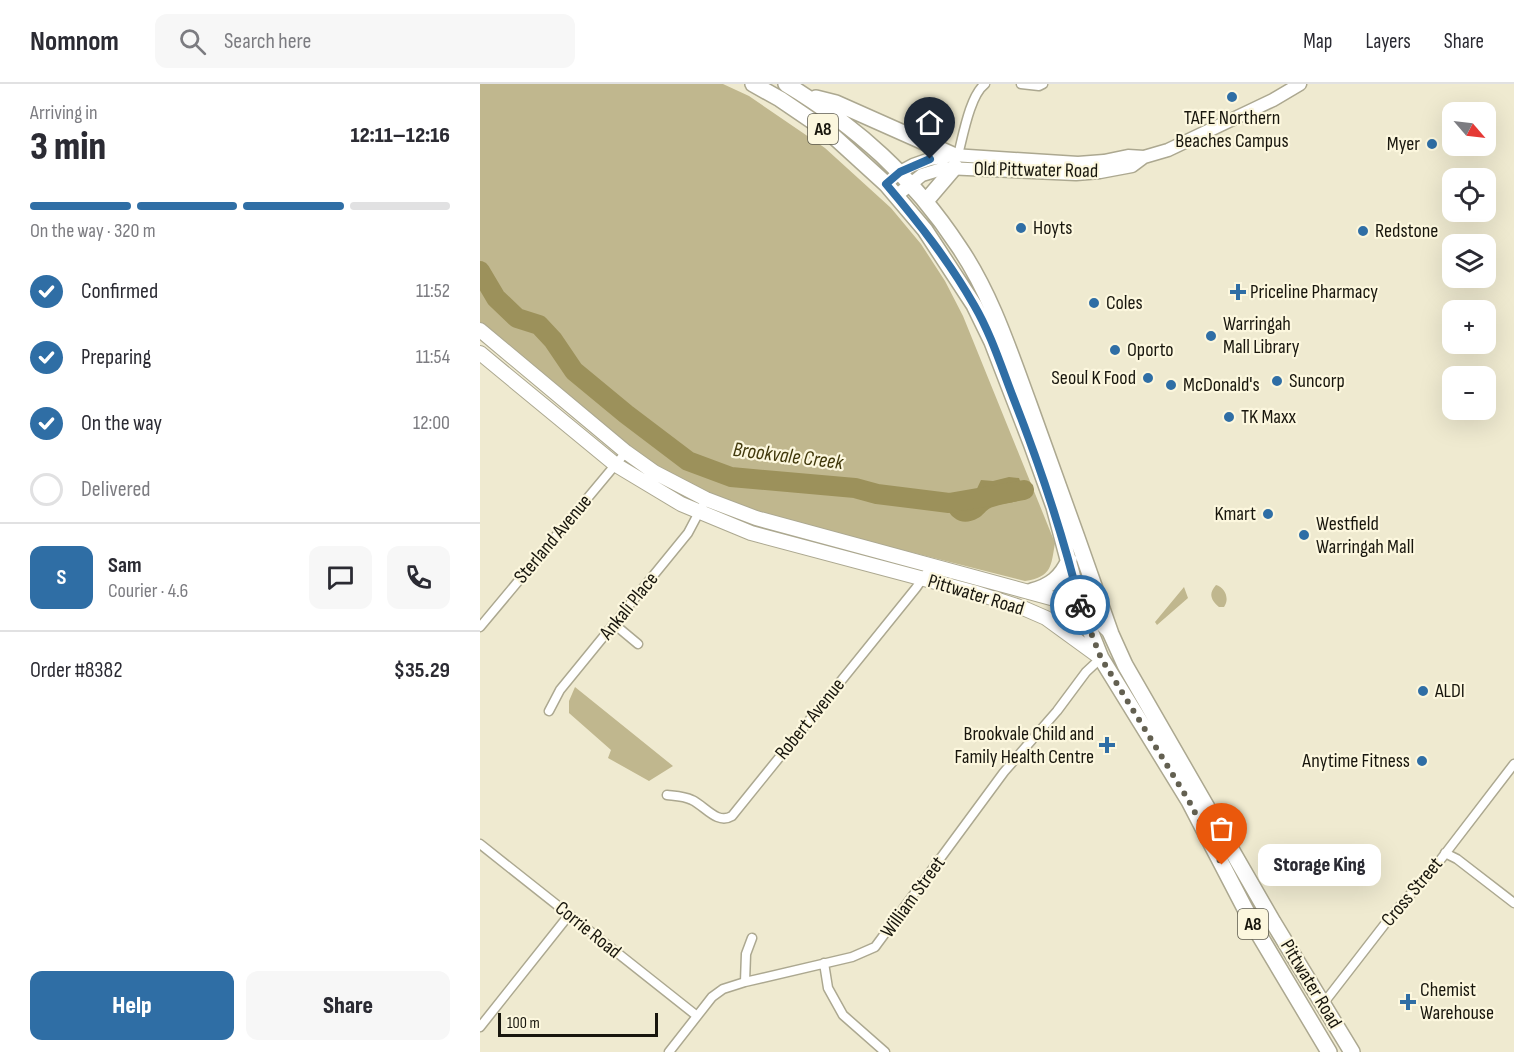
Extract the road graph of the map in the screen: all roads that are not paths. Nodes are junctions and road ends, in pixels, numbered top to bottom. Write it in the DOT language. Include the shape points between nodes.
graph roads {
  1 [pos="753,84"];
  2 [pos="786,84"];
  3 [pos="984,84"];
  4 [pos="1021,84"];
  5 [pos="1043,84"];
  6 [pos="1300,84"];
  7 [pos="805,95"];
  8 [pos="955,159"];
  9 [pos="905,177"];
  10 [pos="891,190"];
  11 [pos="926,201"];
  12 [pos="480,330"];
  13 [pos="480,353"];
  14 [pos="626,452"];
  15 [pos="616,465"];
  16 [pos="706,499"];
  17 [pos="700,514"];
  18 [pos="1069,560"];
  19 [pos="932,565"];
  20 [pos="923,579"];
  21 [pos="1032,591"];
  22 [pos="1081,608"];
  23 [pos="614,624"];
  24 [pos="480,627"];
  25 [pos="1111,634"];
  26 [pos="638,644"];
  27 [pos="1101,658"];
  28 [pos="549,711"];
  29 [pos="1514,764"];
  30 [pos="667,795"];
  31 [pos="480,844"];
  32 [pos="1445,853"];
  33 [pos="1514,903"];
  34 [pos="569,915"];
  35 [pos="752,938"];
  36 [pos="824,963"];
  37 [pos="745,982"];
  38 [pos="1323,1004"];
  39 [pos="697,1016"];
  40 [pos="1309,1019"];
  41 [pos="480,1027"];
  42 [pos="669,1052"];
  43 [pos="885,1052"];
  44 [pos="1329,1052"];
  45 [pos="1352,1052"];
  1 -- 10 [label="highway, A8" via="830,133"];
  2 -- 7 [label="highway, A8"];
  3 -- 8 [label="street" via="973,101"];
  4 -- 5 [label="street"];
  6 -- 8 [label="street, Old Pittwater Road" via="1132,166 1076,174"];
  7 -- 8 [label="highway" via="836,103"];
  7 -- 9 [label="highway, A8" via="848,124"];
  8 -- 9 [label="street, Old Pittwater Road" via="930,159"];
  8 -- 11 [label="highway"];
  9 -- 10 [label="street, Old Pittwater Road"];
  9 -- 11 [label="highway, A8"];
  10 -- 18 [label="highway, A8" via="943,255 983,323 1031,443"];
  11 -- 25 [label="highway, A8" via="969,262 996,317"];
  12 -- 14 [label="main road, Pittwater Road"];
  13 -- 15 [label="main road, Pittwater Road"];
  14 -- 15 [label="street, Sterland Avenue"];
  14 -- 16 [label="main road, Pittwater Road" via="654,472"];
  15 -- 17 [label="main road, Pittwater Road"];
  15 -- 24 [label="street, Sterland Avenue"];
  16 -- 17 [label="street, Ankali Place"];
  16 -- 19 [label="main road, Pittwater Road" via="756,519"];
  17 -- 20 [label="main road, Pittwater Road" via="751,534"];
  17 -- 23 [label="street, Ankali Place"];
  18 -- 21 [label="highway" via="1052,583"];
  18 -- 22 [label="highway, A8"];
  19 -- 20 [label="street, Robert Avenue"];
  19 -- 21 [label="main road, Pittwater Road"];
  20 -- 27 [label="main road, Pittwater Road" via="1046,618"];
  20 -- 30 [label="street, Robert Avenue" via="732,816 719,818 691,799"];
  21 -- 22 [label="main road, Pittwater Road"];
  22 -- 25 [label="main road, Pittwater Road"];
  22 -- 27 [label="highway, A8"];
  23 -- 26 [label="street"];
  23 -- 28 [label="street, Ankali Place" via="560,690"];
  25 -- 38 [label="highway, Pittwater Road / A8" via="1125,665"];
  27 -- 36 [label="street, William Street" via="1004,772 881,940 868,952"];
  27 -- 40 [label="highway, Pittwater Road / A8" via="1189,801 1255,928"];
  29 -- 32 [label="street, Cross Street"];
  31 -- 34 [label="street, Corrie Road"];
  32 -- 33 [label="street"];
  32 -- 38 [label="street, Cross Street"];
  34 -- 39 [label="street, Corrie Road"];
  34 -- 41 [label="street"];
  35 -- 37 [label="street" via="746,954"];
  36 -- 37 [label="street, William Street"];
  36 -- 43 [label="street" via="828,988 843,1015"];
  37 -- 39 [label="street, William Street" via="717,993"];
  38 -- 40 [label="highway, Cross Street"];
  38 -- 45 [label="highway, Pittwater Road / A8"];
  39 -- 42 [label="street, William Street"];
  40 -- 44 [label="highway, Pittwater Road / A8"];
}
